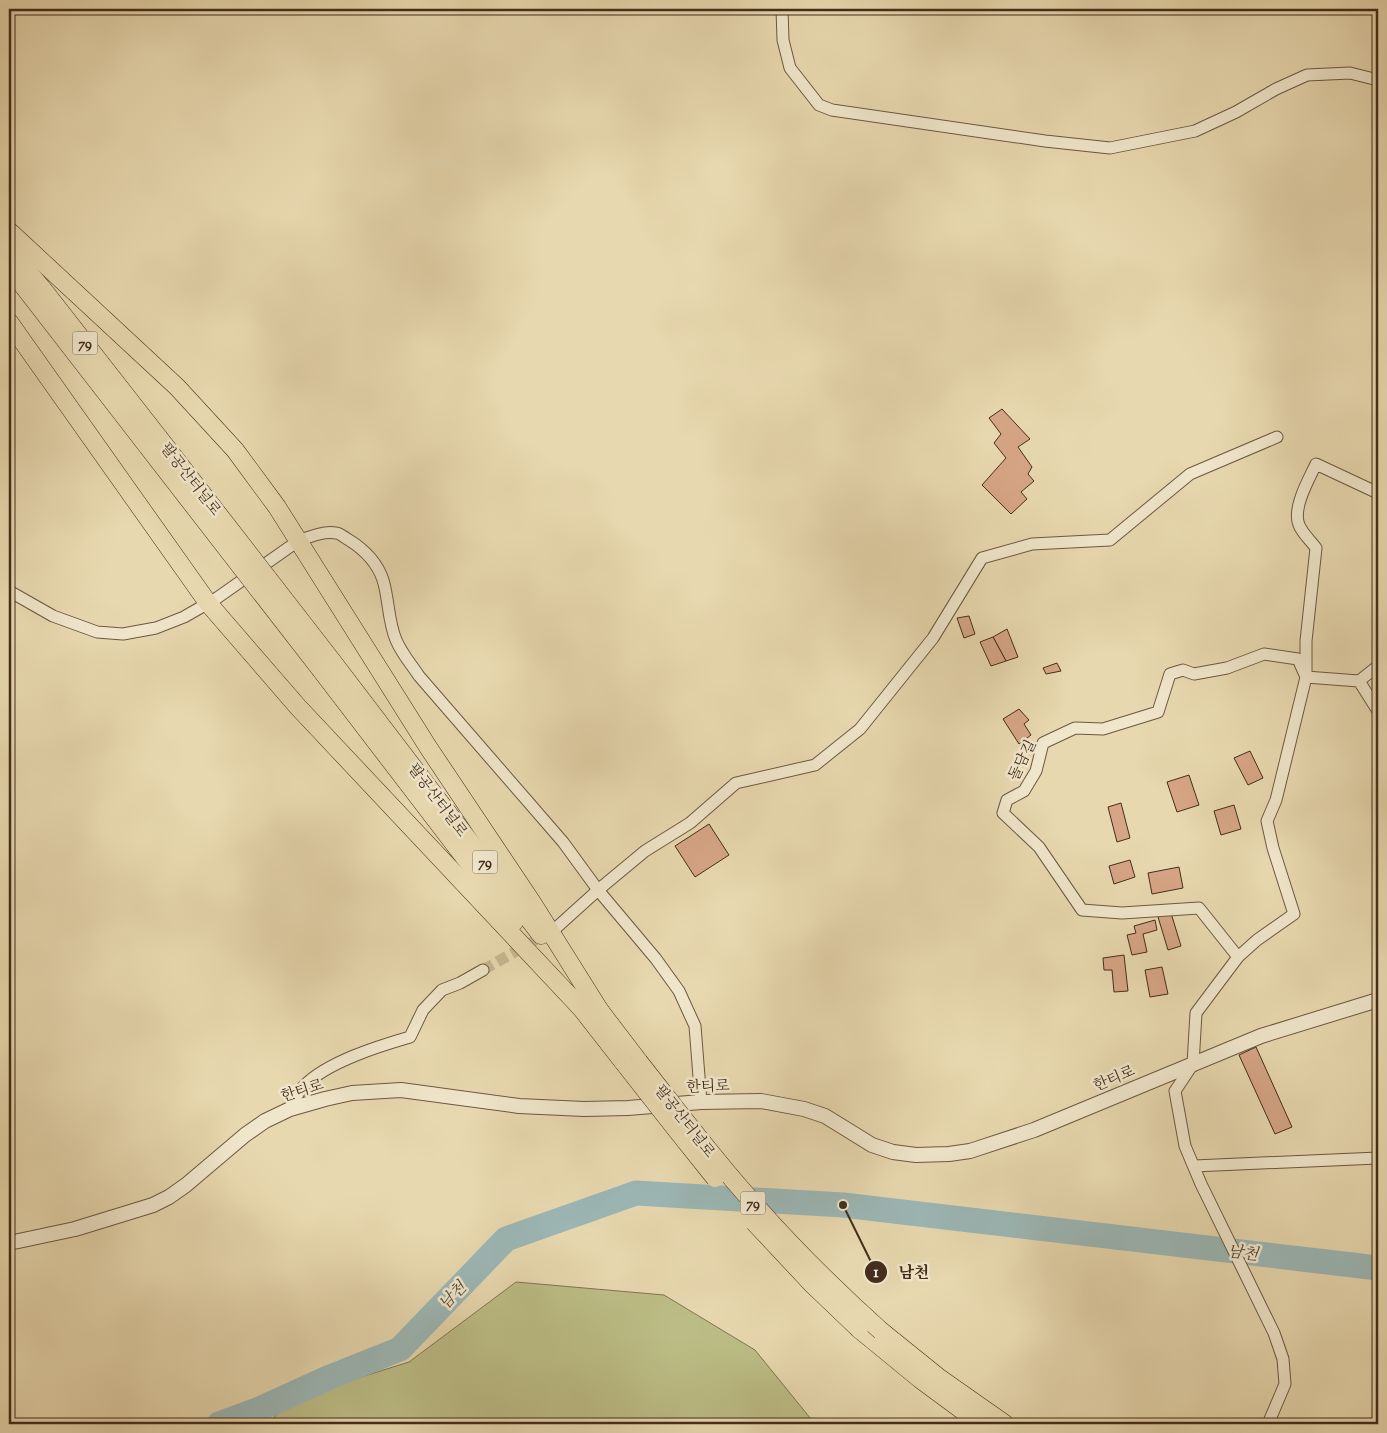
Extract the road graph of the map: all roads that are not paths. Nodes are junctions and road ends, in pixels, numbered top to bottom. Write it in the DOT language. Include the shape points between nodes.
graph roads {
  1 [pos="782,9"];
  2 [pos="1378,80"];
  3 [pos="9,231"];
  4 [pos="9,249"];
  5 [pos="9,270"];
  6 [pos="9,322"];
  7 [pos="1277,438"];
  8 [pos="154,443"];
  9 [pos="1378,494"];
  10 [pos="298,541"];
  11 [pos="9,591"];
  12 [pos="208,604"];
  13 [pos="327,665"];
  14 [pos="1378,666"];
  15 [pos="1306,677"];
  16 [pos="1360,682"];
  17 [pos="1378,711"];
  18 [pos="598,890"];
  19 [pos="556,928"];
  20 [pos="1238,957"];
  21 [pos="483,970"];
  22 [pos="1378,1000"];
  23 [pos="581,1008"];
  24 [pos="600,1011"];
  25 [pos="631,1062"];
  26 [pos="1193,1064"];
  27 [pos="701,1102"];
  28 [pos="290,1109"];
  29 [pos="1378,1158"];
  30 [pos="1194,1166"];
  31 [pos="9,1243"];
  32 [pos="981,1424"];
  33 [pos="1005,1424"];
  34 [pos="1268,1424"];
  1 -- 2 [label="street" via="783,40 790,68 819,105 832,110 1045,141 1110,148 1196,131 1307,75 1350,73"];
  3 -- 10 [label="highway" via="177,387 235,450"];
  4 -- 8 [label="highway, 팔공산터널로 / 79" via="45,292"];
  5 -- 8 [label="highway, 팔공산터널로 / 79"];
  6 -- 12 [label="highway"];
  7 -- 18 [label="street" via="1190,474 1110,540 1032,544 982,558 933,638 860,729 815,765 736,783 690,823 646,851"];
  8 -- 13 [label="highway, 팔공산터널로 / 79, bridge"];
  9 -- 15 [label="street" via="1316,464 1304,491 1298,510 1299,525 1316,548 1306,642"];
  10 -- 12 [label="street"];
  10 -- 18 [label="street" via="336,533 370,557 384,582 390,620 403,654 563,842"];
  10 -- 24 [label="highway"];
  11 -- 12 [label="street" via="53,616 97,632 123,634 156,628 184,618"];
  12 -- 23 [label="highway" via="298,707"];
  13 -- 23 [label="highway, 팔공산터널로 / 79"];
  13 -- 24 [label="highway, 팔공산터널로 / 79"];
  14 -- 16 [label="street"];
  15 -- 16 [label="street"];
  15 -- 20 [label="street" via="1276,800 1267,821 1272,848 1294,914 1256,940"];
  15 -- 20 [label="street, 돌담길" via="1298,659 1264,654 1227,668 1194,674 1183,670 1170,674 1158,712 1103,729 1075,728 1043,743 1036,771 1024,791 1008,800 1003,813 1039,847 1082,910 1122,913 1199,908"];
  16 -- 17 [label="street"];
  18 -- 19 [label="street"];
  18 -- 27 [label="street" via="656,958 679,991 695,1026"];
  20 -- 26 [label="street" via="1196,1013"];
  21 -- 28 [label="street" via="442,990 423,1010 410,1037 375,1047 326,1069 303,1086"];
  22 -- 26 [label="street, 한티로" via="1260,1036"];
  23 -- 25 [label="highway, 팔공산터널로 / 79"];
  24 -- 25 [label="highway, 팔공산터널로 / 79"];
  25 -- 32 [label="highway, 팔공산터널로 / 79, bridge" via="675,1128 790,1263 859,1329"];
  25 -- 33 [label="highway, 팔공산터널로 / 79, bridge" via="773,1226 838,1292 938,1378"];
  26 -- 27 [label="street, 한티로" via="1034,1130 970,1151 941,1155 904,1154 883,1149 825,1116 804,1109 761,1101"];
  26 -- 30 [label="street" via="1175,1091 1185,1146"];
  27 -- 28 [label="street, 한티로" via="628,1108 555,1108 380,1090 324,1099"];
  28 -- 31 [label="street, 한티로" via="265,1121 186,1185 153,1205 75,1229"];
  29 -- 30 [label="street"];
  30 -- 34 [label="street" via="1274,1333 1283,1359 1285,1384"];
}
